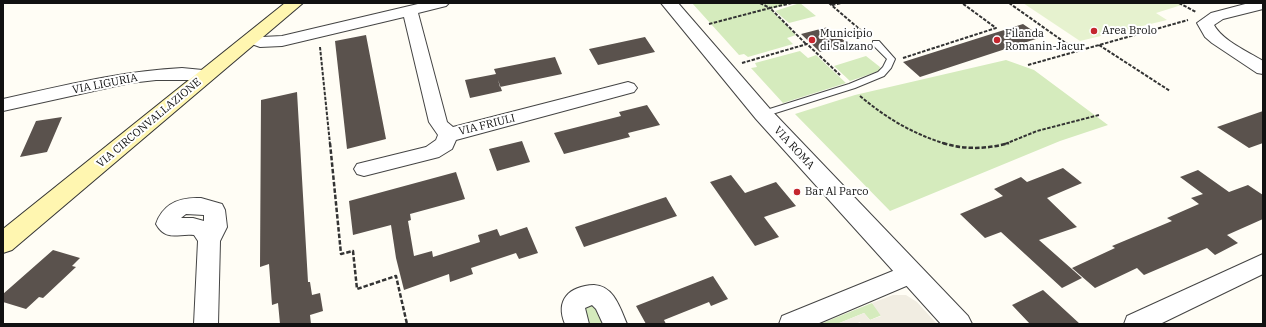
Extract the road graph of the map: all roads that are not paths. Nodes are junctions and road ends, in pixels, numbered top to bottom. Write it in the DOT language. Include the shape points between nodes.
graph roads {
  1 [pos="295,3"];
  2 [pos="441,3"];
  3 [pos="669,3"];
  4 [pos="1263,4"];
  5 [pos="410,11"];
  6 [pos="252,40"];
  7 [pos="876,43"];
  8 [pos="1263,69"];
  9 [pos="207,75"];
  10 [pos="628,88"];
  11 [pos="3,105"];
  12 [pos="763,114"];
  13 [pos="448,133"];
  14 [pos="364,170"];
  15 [pos="209,241"];
  16 [pos="3,243"];
  17 [pos="1263,263"];
  18 [pos="910,274"];
  19 [pos="206,324"];
  20 [pos="578,324"];
  21 [pos="615,324"];
  22 [pos="791,324"];
  23 [pos="958,324"];
  24 [pos="1136,324"];
  1 -- 6 [label="main road, VIA CIRCONVALLAZIONE"];
  2 -- 5 [label="street"];
  3 -- 12 [label="street, VIA ROMA"];
  4 -- 8 [label="street" via="1217,16 1205,23 1218,40"];
  5 -- 6 [label="street" via="282,41"];
  5 -- 13 [label="street, VIA FRIULI" via="438,122 443,131"];
  6 -- 9 [label="main road, VIA CIRCONVALLAZIONE"];
  7 -- 12 [label="lane" via="891,59 881,74"];
  9 -- 11 [label="street, VIA LIGURIA" via="181,72 128,78"];
  9 -- 16 [label="main road, VIA CIRCONVALLAZIONE"];
  10 -- 13 [label="street, VIA FRIULI" via="454,134"];
  12 -- 18 [label="street, VIA ROMA"];
  13 -- 14 [label="street" via="445,144 432,152"];
  15 -- 19 [label="street"];
  17 -- 24 [label="street"];
  18 -- 22 [label="street"];
  18 -- 23 [label="street, VIA ROMA"];
  20 -- 21 [label="street" via="573,314 573,305 577,300 591,294 597,295 605,302"];
}
